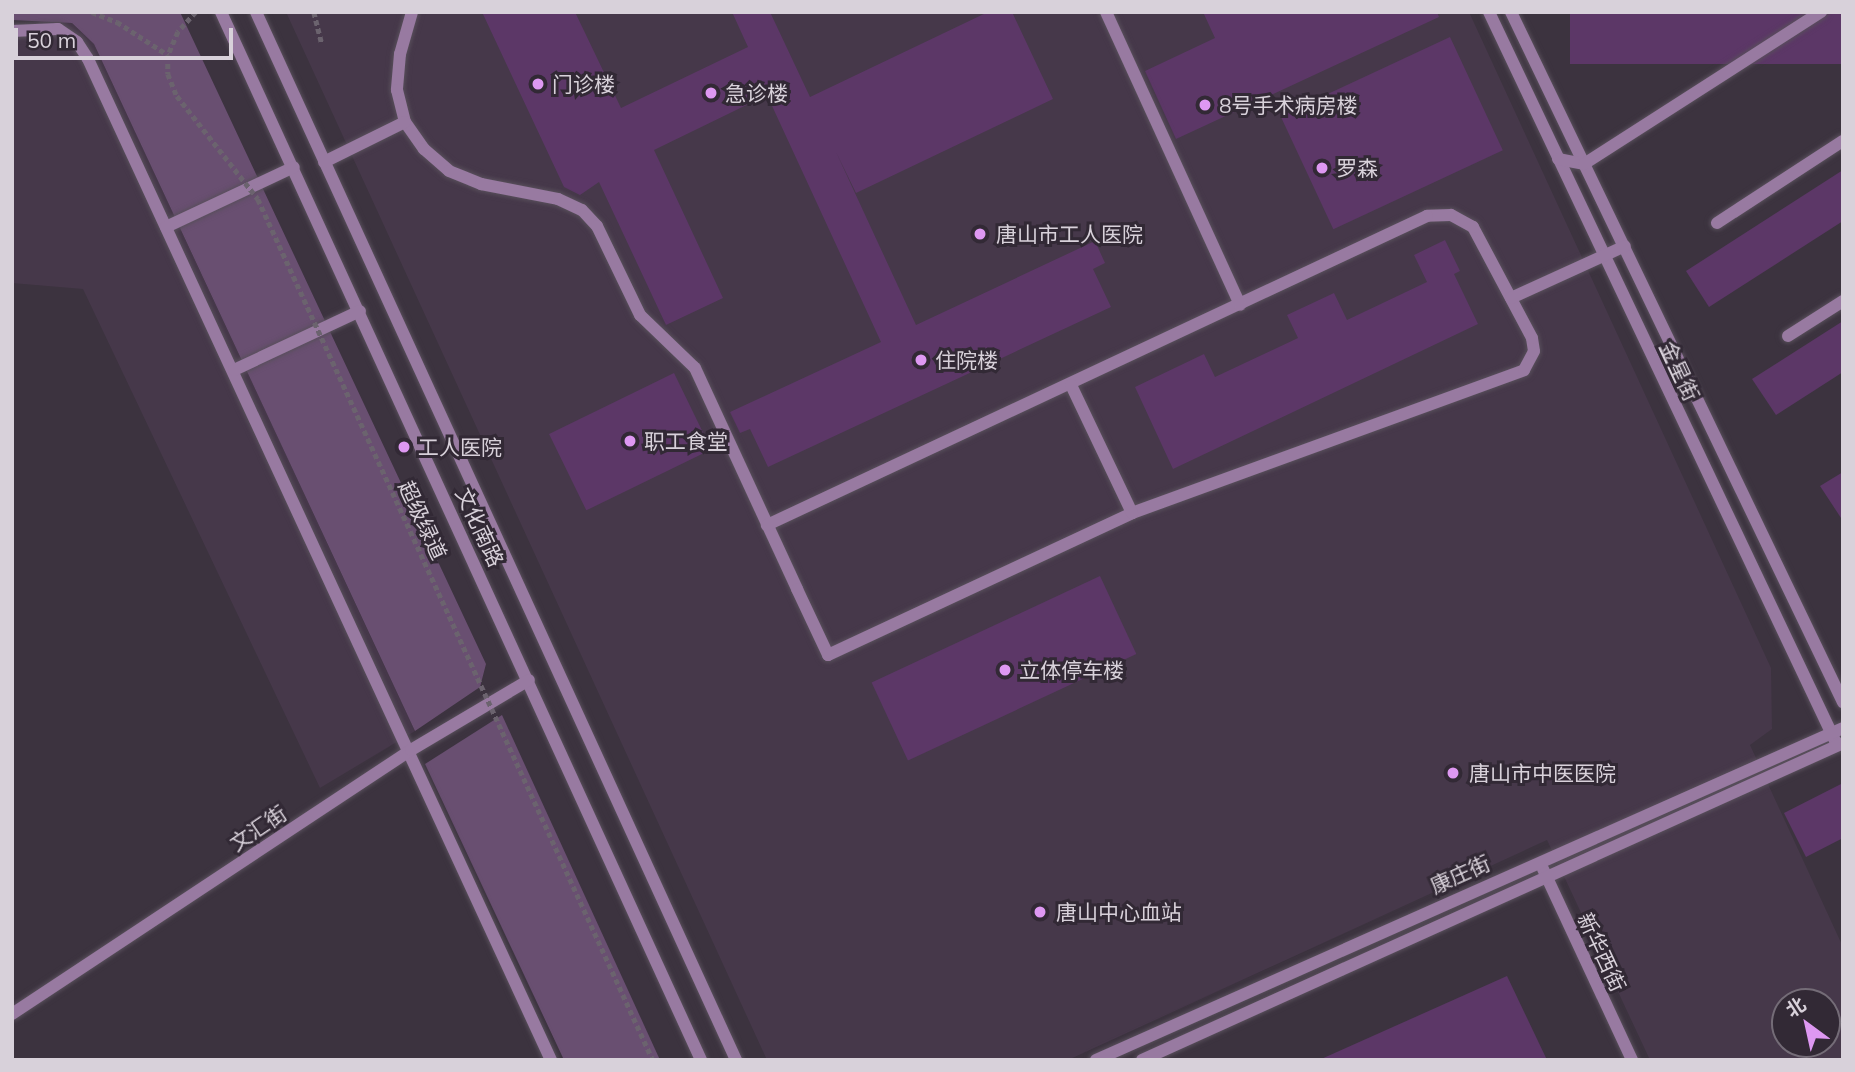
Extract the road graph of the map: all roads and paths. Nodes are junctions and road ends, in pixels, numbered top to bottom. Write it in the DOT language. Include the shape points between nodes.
graph roads {
  1 [pos="92,12"];
  2 [pos="196,12"];
  3 [pos="221,12"];
  4 [pos="256,12"];
  5 [pos="314,12"];
  6 [pos="412,12"];
  7 [pos="1106,12"];
  8 [pos="1489,12"];
  9 [pos="1511,12"];
  10 [pos="1821,12"];
  11 [pos="12,30"];
  12 [pos="322,43"];
  13 [pos="168,55"];
  14 [pos="405,122"];
  15 [pos="1843,141"];
  16 [pos="1558,159"];
  17 [pos="324,162"];
  18 [pos="1584,164"];
  19 [pos="293,167"];
  20 [pos="1717,223"];
  21 [pos="166,227"];
  22 [pos="1625,246"];
  23 [pos="1603,254"];
  24 [pos="1511,298"];
  25 [pos="1843,301"];
  26 [pos="1240,305"];
  27 [pos="360,311"];
  28 [pos="1788,336"];
  29 [pos="234,370"];
  30 [pos="1071,385"];
  31 [pos="1132,513"];
  32 [pos="767,525"];
  33 [pos="529,680"];
  34 [pos="1843,702"];
  35 [pos="1839,738"];
  36 [pos="411,750"];
  37 [pos="1541,859"];
  38 [pos="1545,874"];
  39 [pos="12,1014"];
  40 [pos="551,1060"];
  41 [pos="653,1060"];
  42 [pos="701,1060"];
  43 [pos="736,1060"];
  44 [pos="1096,1060"];
  45 [pos="1142,1060"];
  46 [pos="1632,1060"];
  1 -- 13 [label="path" via="117,22"];
  2 -- 13 [label="path, bridge" via="178,32"];
  3 -- 19 [label="street, 文化南路"];
  4 -- 17 [label="street, 文化南路"];
  5 -- 12 [label="path"];
  6 -- 14 [label="street" via="400,54 397,90"];
  7 -- 26 [label="street"];
  8 -- 16 [label="street, 金星街"];
  9 -- 18 [label="street, 金星街"];
  10 -- 18 [label="street"];
  11 -- 21 [label="street" via="58,29 77,42"];
  13 -- 41 [label="path, 超级绿道, bridge" via="168,74 177,96 258,199"];
  14 -- 17 [label="street"];
  14 -- 32 [label="street" via="424,149 449,171 481,184 558,199 582,211 597,226 640,315 695,368"];
  15 -- 20 [label="street"];
  16 -- 18 [label="street"];
  16 -- 23 [label="street, 金星街"];
  17 -- 43 [label="street, 文化南路"];
  18 -- 22 [label="street, 金星街"];
  19 -- 21 [label="street"];
  19 -- 27 [label="street, 文化南路"];
  21 -- 29 [label="street"];
  22 -- 23 [label="street"];
  22 -- 34 [label="street, 金星街"];
  23 -- 24 [label="street"];
  23 -- 35 [label="street, 金星街"];
  24 -- 26 [label="street" via="1473,227 1451,215 1427,216"];
  24 -- 31 [label="street" via="1532,338 1534,351 1524,370"];
  25 -- 28 [label="street"];
  26 -- 30 [label="street"];
  27 -- 29 [label="street"];
  27 -- 33 [label="street, 文化南路"];
  29 -- 36 [label="street"];
  30 -- 31 [label="street"];
  30 -- 32 [label="street"];
  31 -- 32 [label="street" via="828,654"];
  33 -- 36 [label="street, 文汇街"];
  33 -- 42 [label="street, 文化南路"];
  35 -- 37 [label="street, 康庄街"];
  35 -- 38 [label="street, 康庄街"];
  36 -- 39 [label="street, 文汇街"];
  36 -- 40 [label="street" via="410,763"];
  37 -- 38 [label="street, 新华西街"];
  37 -- 44 [label="street, 康庄街"];
  38 -- 45 [label="street, 康庄街"];
  38 -- 46 [label="street, 新华西街"];
}
